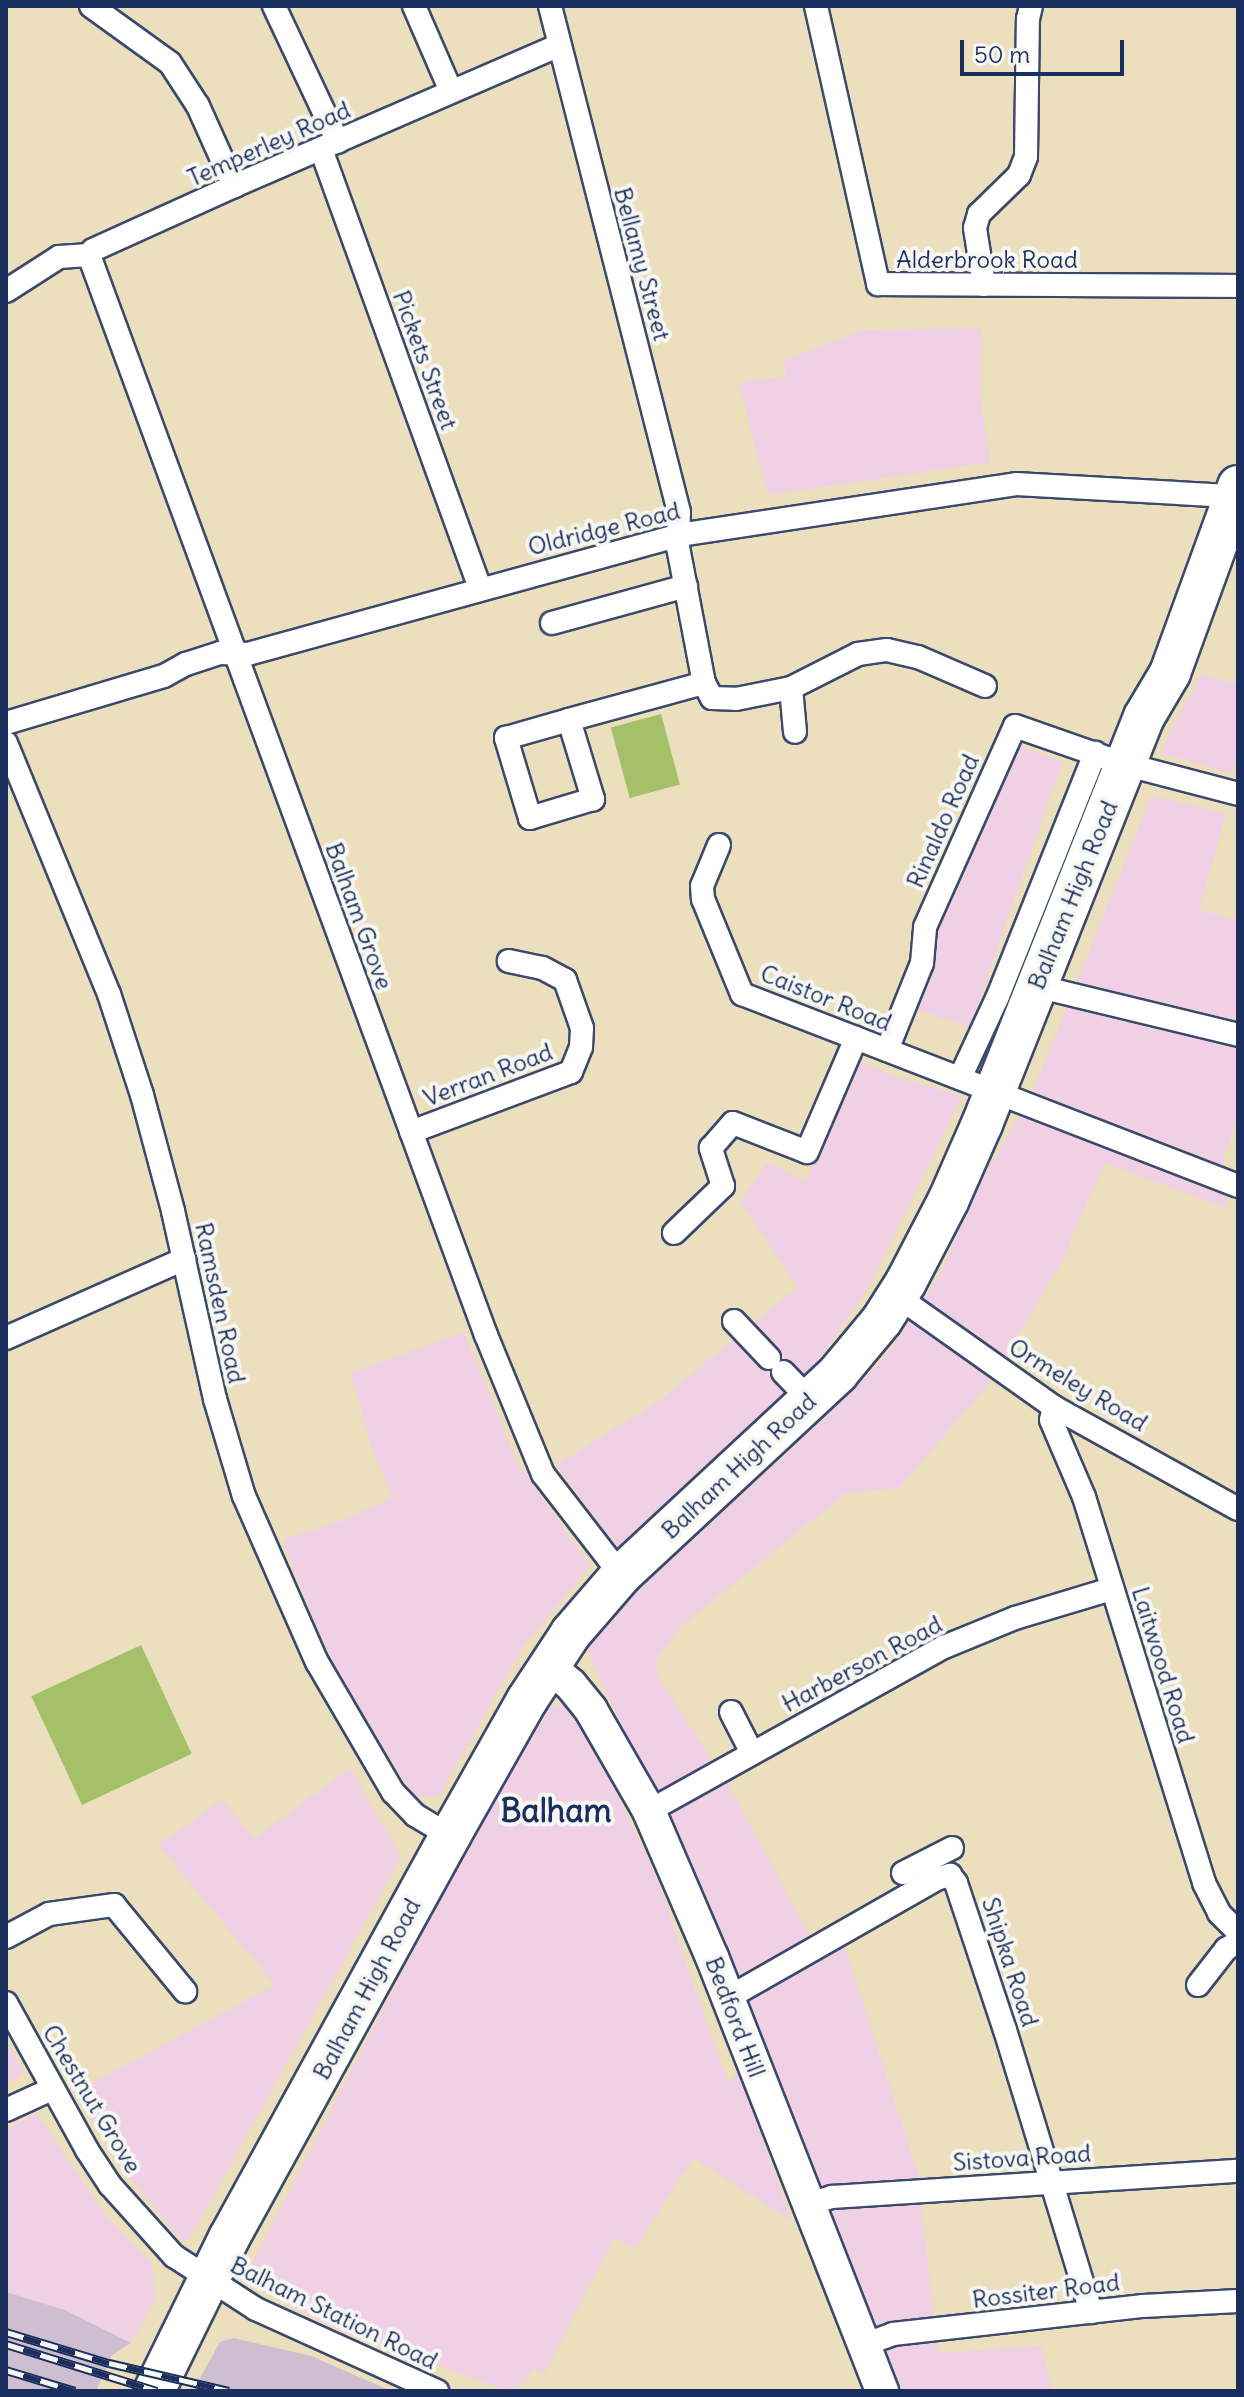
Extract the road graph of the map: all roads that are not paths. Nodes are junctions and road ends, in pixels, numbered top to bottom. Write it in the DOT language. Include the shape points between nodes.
graph roads {
  1 [pos="91,6"];
  2 [pos="274,6"];
  3 [pos="414,6"];
  4 [pos="550,6"];
  5 [pos="816,6"];
  6 [pos="1031,6"];
  7 [pos="558,46"];
  8 [pos="451,91"];
  9 [pos="330,145"];
  10 [pos="234,186"];
  11 [pos="89,255"];
  12 [pos="984,285"];
  13 [pos="1238,286"];
  14 [pos="6,291"];
  15 [pos="1236,491"];
  16 [pos="679,535"];
  17 [pos="686,586"];
  18 [pos="480,589"];
  19 [pos="552,623"];
  20 [pos="233,653"];
  21 [pos="704,683"];
  22 [pos="985,686"];
  23 [pos="791,688"];
  24 [pos="569,720"];
  25 [pos="6,723"];
  26 [pos="795,732"];
  27 [pos="6,743"];
  28 [pos="1109,758"];
  29 [pos="1238,794"];
  30 [pos="719,845"];
  31 [pos="509,961"];
  32 [pos="1036,986"];
  33 [pos="1238,1035"];
  34 [pos="856,1038"];
  35 [pos="887,1050"];
  36 [pos="977,1086"];
  37 [pos="411,1132"];
  38 [pos="1238,1186"];
  39 [pos="674,1233"];
  40 [pos="184,1259"];
  41 [pos="897,1296"];
  42 [pos="734,1321"];
  43 [pos="6,1338"];
  44 [pos="810,1400"];
  45 [pos="1054,1407"];
  46 [pos="1095,1428"];
  47 [pos="1070,1458"];
  48 [pos="1238,1509"];
  49 [pos="621,1575"];
  50 [pos="1111,1589"];
  51 [pos="549,1666"];
  52 [pos="731,1712"];
  53 [pos="752,1753"];
  54 [pos="649,1811"];
  55 [pos="450,1836"];
  56 [pos="952,1848"];
  57 [pos="931,1869"];
  58 [pos="903,1873"];
  59 [pos="1238,1932"];
  60 [pos="6,1937"];
  61 [pos="1238,1942"];
  62 [pos="1198,1985"];
  63 [pos="185,1991"];
  64 [pos="726,1999"];
  65 [pos="6,2003"];
  66 [pos="52,2089"];
  67 [pos="6,2110"];
  68 [pos="1238,2171"];
  69 [pos="1053,2181"];
  70 [pos="810,2204"];
  71 [pos="209,2282"];
  72 [pos="1238,2301"];
  73 [pos="1091,2312"];
  74 [pos="863,2345"];
  75 [pos="154,2391"];
  76 [pos="437,2391"];
  77 [pos="882,2391"];
  1 -- 10 [label="street" via="170,63 198,106"];
  2 -- 9 [label="street, Pickets Street"];
  3 -- 8 [label="street"];
  4 -- 7 [label="street, Bellamy Street"];
  5 -- 12 [label="street, Alderbrook Road" via="878,284"];
  6 -- 12 [label="street" via="1026,157 1019,175 979,214 975,228"];
  7 -- 8 [label="street, Temperley Road"];
  7 -- 16 [label="street, Bellamy Street" via="675,496"];
  8 -- 9 [label="street, Temperley Road"];
  9 -- 10 [label="street, Temperley Road"];
  9 -- 18 [label="street, Pickets Street"];
  10 -- 11 [label="street, Temperley Road"];
  11 -- 14 [label="street, Temperley Road" via="59,257"];
  11 -- 20 [label="street, Balham Grove"];
  12 -- 13 [label="street, Alderbrook Road"];
  15 -- 16 [label="street, Oldridge Road" via="1016,484"];
  15 -- 28 [label="highway, Balham High Road" via="1170,673 1144,717"];
  16 -- 17 [label="street, Bellamy Street"];
  16 -- 18 [label="street, Oldridge Road"];
  17 -- 19 [label="street"];
  17 -- 21 [label="street, Bellamy Street"];
  18 -- 20 [label="street, Oldridge Road" via="248,654"];
  20 -- 25 [label="street, Oldridge Road"];
  20 -- 37 [label="street, Balham Grove"];
  21 -- 23 [label="street" via="712,698 736,699"];
  21 -- 24 [label="street"];
  22 -- 23 [label="street" via="918,657 887,650 858,654"];
  23 -- 26 [label="street"];
  24 -- 24 [label="street" via="593,799 530,818 506,738"];
  27 -- 40 [label="street, Ramsden Road" via="109,994 142,1095"];
  28 -- 29 [label="street, Rinaldo Road"];
  28 -- 32 [label="highway, Balham High Road"];
  28 -- 35 [label="street, Rinaldo Road" via="1021,725 1011,729 925,927 922,963"];
  28 -- 36 [label="street" via="998,996"];
  30 -- 34 [label="street, Caistor Road" via="702,886 703,899 742,994"];
  31 -- 37 [label="street, Verran Road" via="565,980 582,1028 571,1072"];
  32 -- 33 [label="street"];
  32 -- 36 [label="highway, Balham High Road"];
  34 -- 35 [label="street, Caistor Road"];
  34 -- 39 [label="street" via="807,1152 733,1123 711,1148 723,1186"];
  35 -- 36 [label="street, Caistor Road"];
  36 -- 38 [label="street, Caistor Road"];
  36 -- 41 [label="highway, Balham High Road" via="949,1199"];
  37 -- 49 [label="street, Balham Grove" via="543,1474"];
  40 -- 43 [label="street"];
  40 -- 55 [label="street, Ramsden Road" via="215,1399 244,1496 298,1624 393,1792 415,1815"];
  41 -- 44 [label="highway, Balham High Road" via="857,1351"];
  41 -- 45 [label="street, Ormeley Road"];
  42 -- 44 [label="street"];
  44 -- 49 [label="highway, Balham High Road"];
  45 -- 46 [label="street, Ormeley Road"];
  45 -- 47 [label="street, Laitwood Road" via="1051,1420"];
  46 -- 47 [label="street"];
  46 -- 48 [label="street, Ormeley Road"];
  47 -- 50 [label="street, Laitwood Road"];
  49 -- 51 [label="highway, Balham High Road"];
  50 -- 53 [label="street, Harberson Road" via="1015,1618 944,1647"];
  50 -- 59 [label="street, Laitwood Road" via="1204,1883 1219,1913"];
  51 -- 54 [label="main road, Bedford Hill" via="591,1710"];
  51 -- 55 [label="highway, Balham High Road"];
  52 -- 53 [label="street"];
  53 -- 54 [label="street, Harberson Road"];
  54 -- 64 [label="main road, Bedford Hill"];
  55 -- 71 [label="highway, Balham High Road"];
  56 -- 57 [label="street"];
  57 -- 58 [label="street"];
  57 -- 64 [label="street"];
  57 -- 69 [label="street, Shipka Road" via="950,1875 956,1883"];
  60 -- 63 [label="street" via="49,1914 114,1905"];
  61 -- 62 [label="street" via="1226,1949"];
  64 -- 70 [label="main road, Bedford Hill"];
  65 -- 66 [label="street, Chestnut Grove"];
  66 -- 67 [label="street"];
  66 -- 71 [label="street, Chestnut Grove" via="110,2185 167,2249"];
  68 -- 69 [label="street, Sistova Road"];
  69 -- 70 [label="street, Sistova Road" via="832,2197"];
  69 -- 73 [label="street, Shipka Road"];
  70 -- 74 [label="main road, Bedford Hill"];
  71 -- 75 [label="highway, Balham High Road"];
  71 -- 76 [label="street, Balham Station Road" via="256,2309"];
  72 -- 73 [label="street, Rossiter Road"];
  73 -- 74 [label="street, Rossiter Road" via="893,2334"];
  74 -- 77 [label="main road, Bedford Hill"];
}
